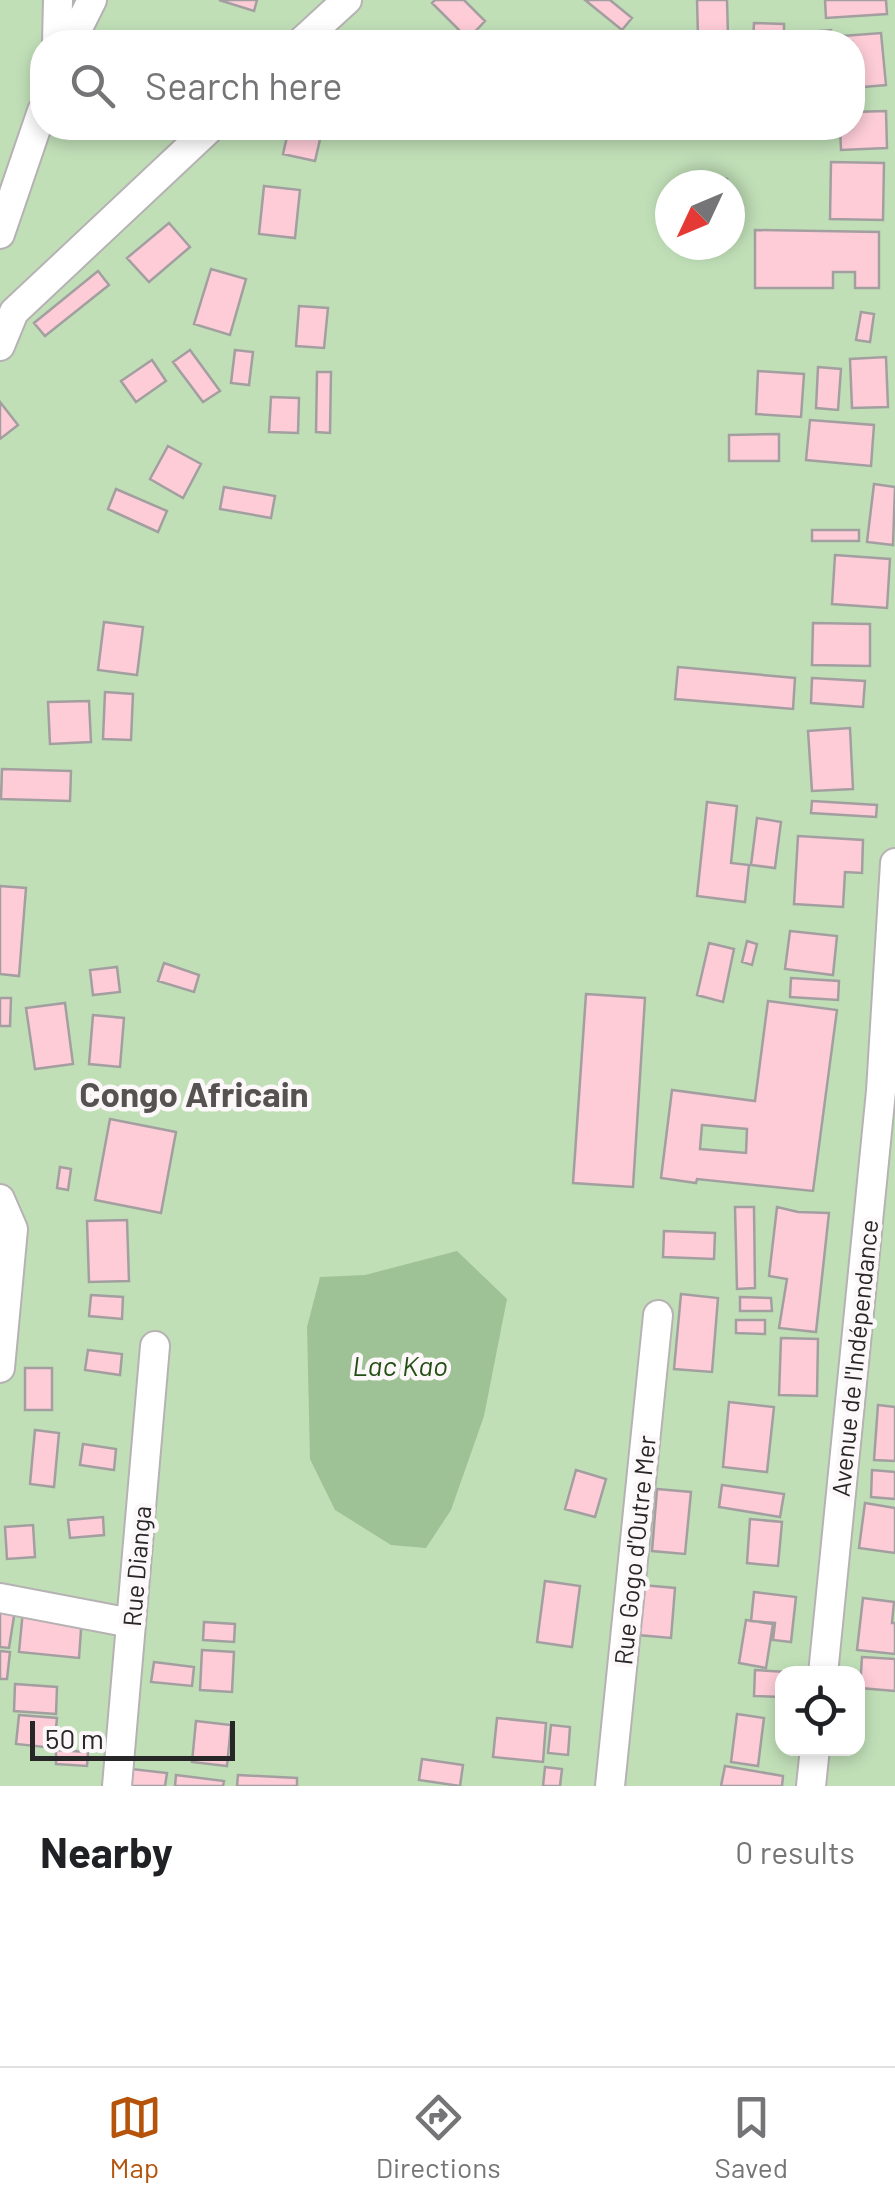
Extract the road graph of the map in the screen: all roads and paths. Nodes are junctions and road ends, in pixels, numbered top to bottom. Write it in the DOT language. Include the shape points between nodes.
graph roads {
  1 [pos="58,0"];
  2 [pos="92,0"];
  3 [pos="346,0"];
  4 [pos="57,30"];
  5 [pos="77,30"];
  6 [pos="314,30"];
  7 [pos="32,140"];
  8 [pos="197,140"];
  9 [pos="0,234"];
  10 [pos="0,346"];
  11 [pos="895,863"];
  12 [pos="888,1092"];
  13 [pos="0,1200"];
  14 [pos="658,1315"];
  15 [pos="155,1346"];
  16 [pos="0,1368"];
  17 [pos="0,1598"];
  18 [pos="131,1624"];
  19 [pos="823,1666"];
  20 [pos="814,1756"];
  21 [pos="117,1786"];
  22 [pos="610,1786"];
  23 [pos="811,1786"];
  1 -- 4 [label="street"];
  2 -- 5 [label="street"];
  3 -- 6 [label="street"];
  7 -- 9 [label="street"];
  8 -- 10 [label="street" via="14,312"];
  11 -- 12 [label="street, Avenue de l'Indépendance"];
  12 -- 19 [label="street, Avenue de l'Indépendance"];
  13 -- 16 [label="street" via="13,1230"];
  14 -- 22 [label="street, Rue Gogo d'Outre Mer"];
  15 -- 18 [label="street, Rue Dianga"];
  17 -- 18 [label="street"];
  18 -- 21 [label="street, Rue Dianga"];
  20 -- 23 [label="street"];
}
